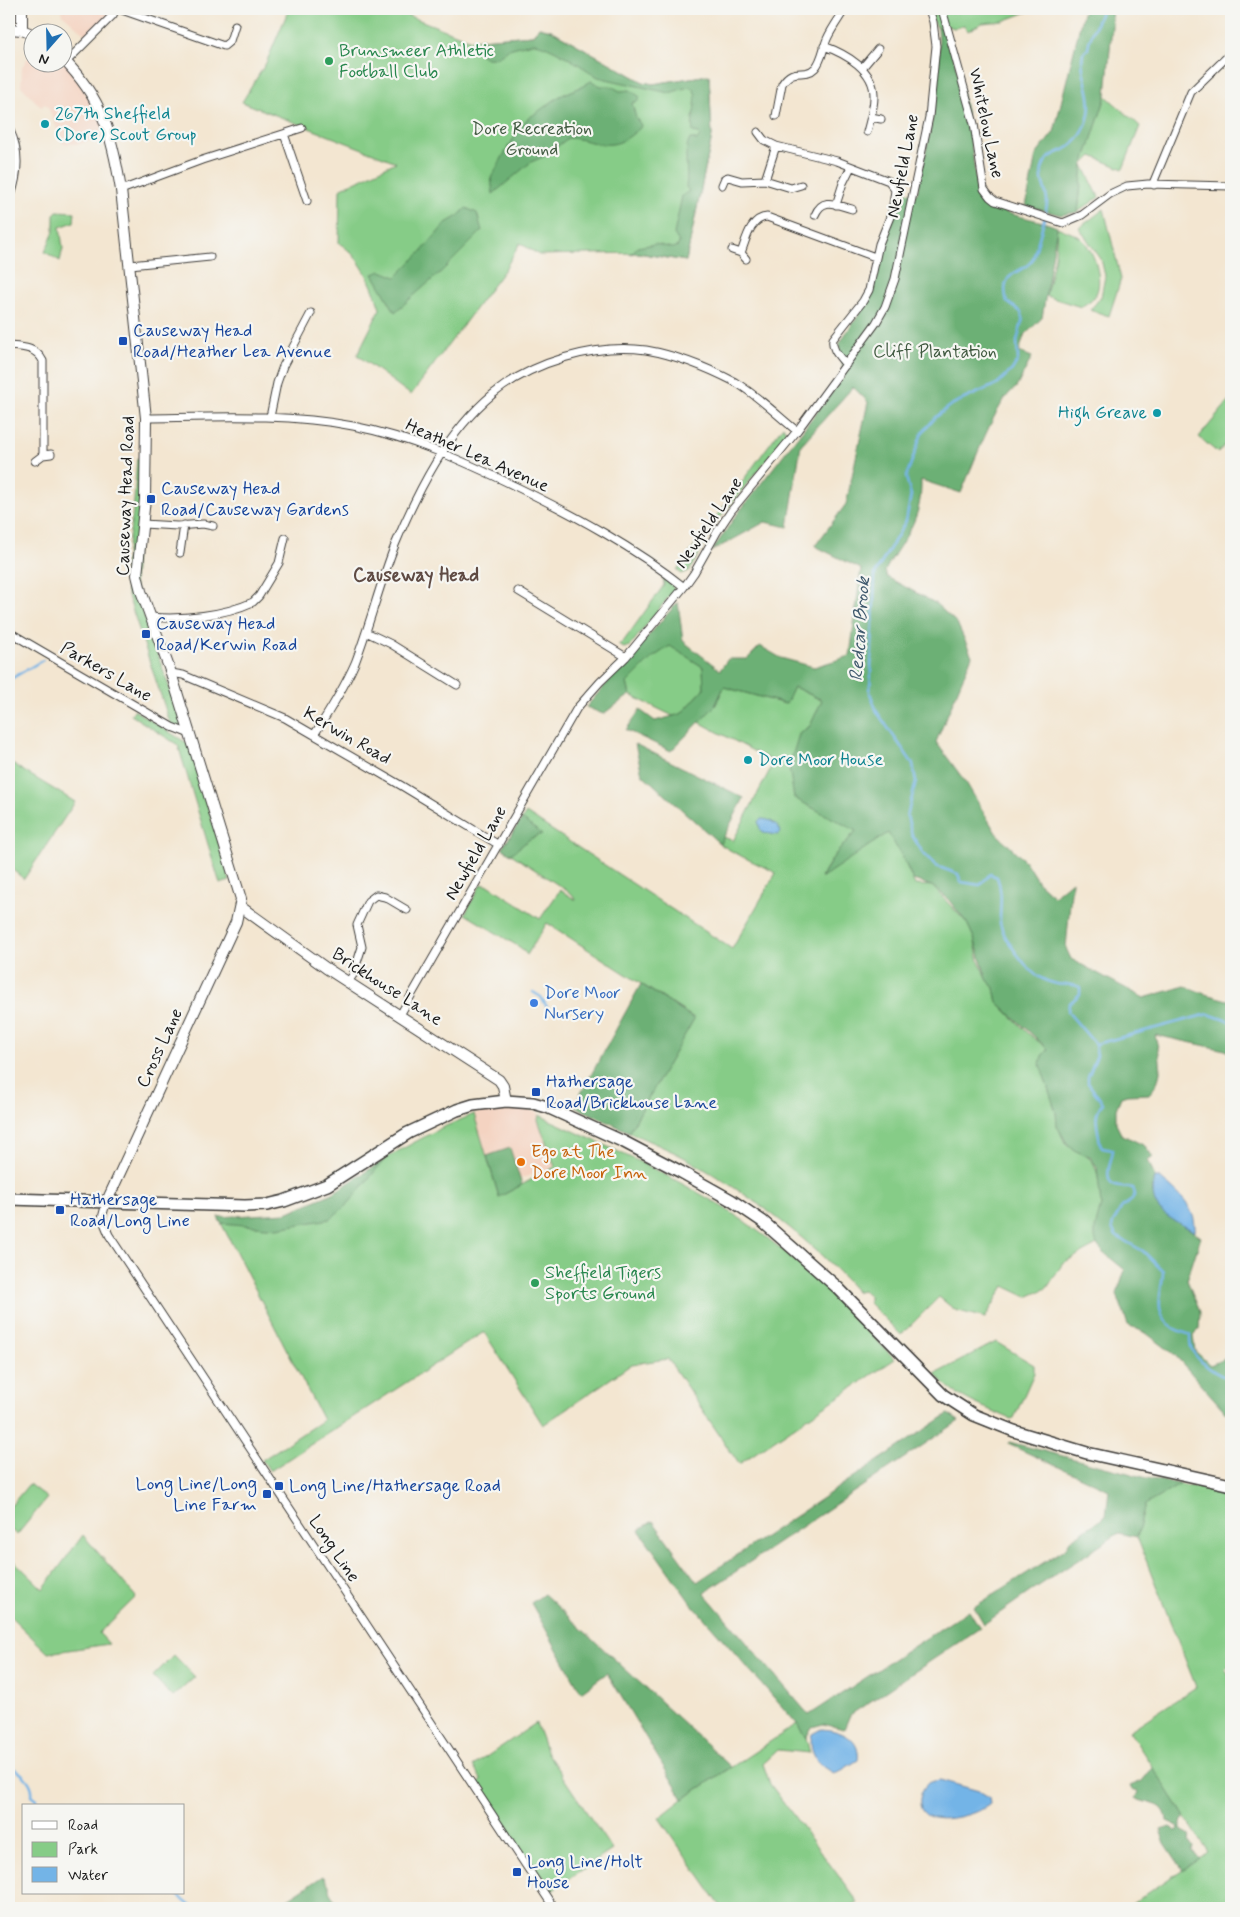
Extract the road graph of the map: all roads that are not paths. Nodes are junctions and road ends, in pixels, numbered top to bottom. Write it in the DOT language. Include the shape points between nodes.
graph roads {
  1 [pos="22,9"];
  2 [pos="118,9"];
  3 [pos="845,9"];
  4 [pos="929,9"];
  5 [pos="942,9"];
  6 [pos="22,22"];
  7 [pos="235,24"];
  8 [pos="9,29"];
  9 [pos="22,30"];
  10 [pos="824,46"];
  11 [pos="878,49"];
  12 [pos="72,53"];
  13 [pos="1231,53"];
  14 [pos="862,68"];
  15 [pos="72,69"];
  16 [pos="776,116"];
  17 [pos="871,117"];
  18 [pos="881,119"];
  19 [pos="302,128"];
  20 [pos="9,132"];
  21 [pos="758,132"];
  22 [pos="867,132"];
  23 [pos="284,134"];
  24 [pos="776,146"];
  25 [pos="851,167"];
  26 [pos="764,180"];
  27 [pos="801,185"];
  28 [pos="1154,185"];
  29 [pos="722,186"];
  30 [pos="1231,186"];
  31 [pos="121,190"];
  32 [pos="9,197"];
  33 [pos="308,201"];
  34 [pos="836,205"];
  35 [pos="852,209"];
  36 [pos="815,215"];
  37 [pos="732,250"];
  38 [pos="210,257"];
  39 [pos="875,257"];
  40 [pos="130,265"];
  41 [pos="311,313"];
  42 [pos="9,346"];
  43 [pos="846,364"];
  44 [pos="270,417"];
  45 [pos="146,418"];
  46 [pos="798,431"];
  47 [pos="51,454"];
  48 [pos="442,454"];
  49 [pos="43,455"];
  50 [pos="35,460"];
  51 [pos="143,524"];
  52 [pos="184,526"];
  53 [pos="212,526"];
  54 [pos="285,538"];
  55 [pos="180,553"];
  56 [pos="684,587"];
  57 [pos="518,591"];
  58 [pos="151,617"];
  59 [pos="9,632"];
  60 [pos="366,632"];
  61 [pos="626,657"];
  62 [pos="171,673"];
  63 [pos="457,685"];
  64 [pos="190,734"];
  65 [pos="314,735"];
  66 [pos="499,845"];
  67 [pos="240,907"];
  68 [pos="407,910"];
  69 [pos="348,982"];
  70 [pos="400,1015"];
  71 [pos="506,1101"];
  72 [pos="9,1199"];
  73 [pos="106,1203"];
  74 [pos="1231,1486"];
  75 [pos="554,1908"];
  1 -- 6 [label="street"];
  2 -- 7 [label="street" via="224,46 230,41"];
  2 -- 12 [label="street"];
  3 -- 10 [label="street"];
  4 -- 43 [label="street, Newfield Lane" via="936,46 929,117 895,279 876,323"];
  5 -- 28 [label="street, Whitelow Lane" via="974,124 984,189 990,197 1001,204 1063,223 1082,215 1118,189"];
  8 -- 9 [label="street"];
  10 -- 14 [label="street"];
  10 -- 16 [label="street" via="812,70 792,73 782,84"];
  11 -- 14 [label="street"];
  13 -- 28 [label="street" via="1197,84 1187,98"];
  14 -- 17 [label="street" via="873,89"];
  15 -- 31 [label="street, Causeway Head Road" via="90,90 105,120 114,147"];
  17 -- 18 [label="street"];
  17 -- 22 [label="street"];
  19 -- 23 [label="street"];
  20 -- 32 [label="street" via="15,170"];
  21 -- 24 [label="street" via="764,140"];
  23 -- 31 [label="street"];
  23 -- 33 [label="street"];
  24 -- 25 [label="street"];
  24 -- 26 [label="street"];
  25 -- 34 [label="street"];
  25 -- 39 [label="street" via="889,181 895,190 892,212"];
  26 -- 27 [label="street" via="792,188"];
  26 -- 29 [label="street" via="742,181 728,177"];
  28 -- 30 [label="street, Whitelow Lane"];
  31 -- 40 [label="street, Causeway Head Road"];
  34 -- 35 [label="street"];
  34 -- 36 [label="street" via="823,204"];
  37 -- 39 [label="street" via="744,256 753,225 767,217"];
  38 -- 40 [label="street"];
  39 -- 43 [label="street" via="863,301 833,339 834,350"];
  40 -- 45 [label="street, Causeway Head Road"];
  41 -- 44 [label="street" via="276,383"];
  42 -- 49 [label="street" via="32,349 43,360"];
  43 -- 46 [label="street, Newfield Lane"];
  44 -- 45 [label="street, Heather Lea Avenue"];
  44 -- 48 [label="street, Heather Lea Avenue" via="331,422 381,432"];
  45 -- 51 [label="street, Causeway Head Road"];
  46 -- 48 [label="street" via="741,386 718,374 662,354 614,350 562,358 518,378 481,405"];
  46 -- 56 [label="street, Newfield Lane" via="730,511"];
  47 -- 49 [label="street"];
  48 -- 56 [label="street, Heather Lea Avenue" via="571,515 640,555"];
  48 -- 60 [label="street" via="396,544"];
  49 -- 50 [label="street"];
  51 -- 52 [label="street"];
  51 -- 58 [label="street, Causeway Head Road" via="137,576"];
  52 -- 53 [label="street"];
  52 -- 55 [label="street"];
  54 -- 58 [label="street" via="279,563 253,602 200,616"];
  56 -- 61 [label="street, Newfield Lane"];
  57 -- 61 [label="street"];
  58 -- 62 [label="street, Causeway Head Road"];
  59 -- 64 [label="street, Parkers Lane" via="138,708"];
  60 -- 63 [label="street"];
  60 -- 65 [label="street" via="347,680"];
  61 -- 66 [label="street, Newfield Lane" via="576,708"];
  62 -- 64 [label="street, Causeway Head Road"];
  62 -- 65 [label="street, Kerwin Road" via="270,710"];
  64 -- 67 [label="street, Causeway Head Road" via="240,893"];
  65 -- 66 [label="street, Kerwin Road"];
  66 -- 70 [label="street, Newfield Lane"];
  67 -- 69 [label="street, Brickhouse Lane"];
  67 -- 73 [label="street, Cross Lane" via="236,922"];
  68 -- 69 [label="street" via="385,897 376,895 368,901 357,925 362,947"];
  69 -- 70 [label="street, Brickhouse Lane"];
  70 -- 71 [label="street, Brickhouse Lane" via="499,1080"];
  71 -- 73 [label="main road" via="473,1105 441,1116 327,1184 284,1201 245,1206"];
  71 -- 74 [label="main road" via="552,1109 624,1142 710,1188 757,1218 838,1288 943,1395 974,1415 1087,1453"];
  72 -- 73 [label="main road"];
  73 -- 75 [label="street, Long Line" via="102,1218 109,1235"];
}
